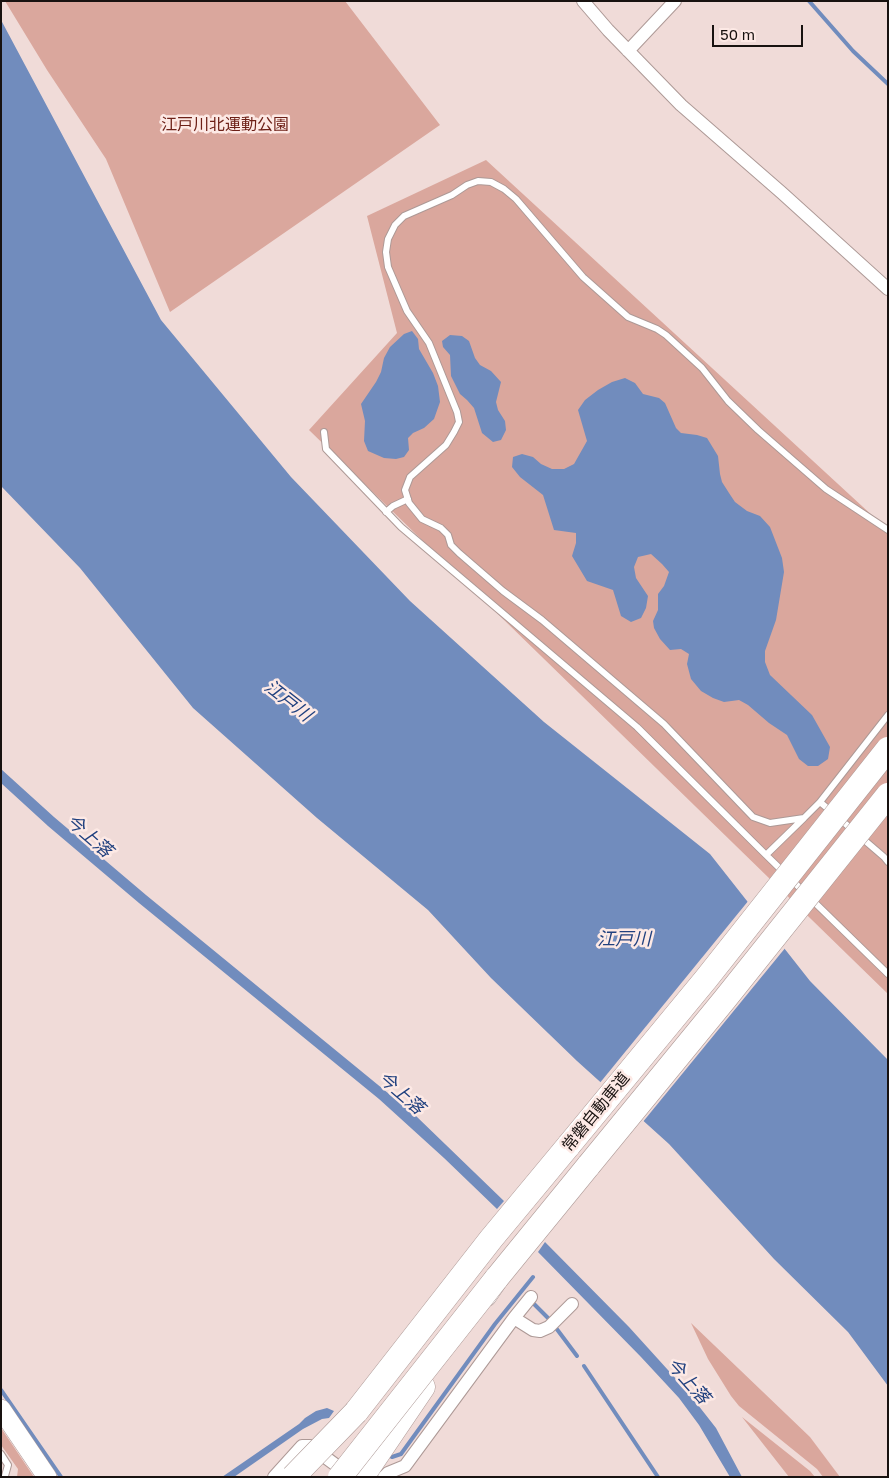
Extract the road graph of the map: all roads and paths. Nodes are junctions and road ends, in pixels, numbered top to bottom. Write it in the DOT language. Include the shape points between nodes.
graph roads {
  1 [pos="583,1"];
  2 [pos="675,1"];
  3 [pos="628,51"];
  4 [pos="888,288"];
  5 [pos="324,432"];
  6 [pos="408,500"];
  7 [pos="386,512"];
  8 [pos="888,530"];
  9 [pos="888,715"];
  10 [pos="888,749"];
  11 [pos="856,755"];
  12 [pos="881,786"];
  13 [pos="820,802"];
  14 [pos="804,818"];
  15 [pos="766,855"];
  16 [pos="887,857"];
  17 [pos="888,974"];
  18 [pos="496,1279"];
  19 [pos="531,1297"];
  20 [pos="572,1304"];
  21 [pos="514,1318"];
  22 [pos="1,1409"];
  23 [pos="356,1412"];
  24 [pos="1,1454"];
  25 [pos="4,1475"];
  26 [pos="44,1476"];
  27 [pos="274,1477"];
  28 [pos="293,1477"];
  29 [pos="305,1477"];
  30 [pos="340,1477"];
  31 [pos="352,1477"];
  32 [pos="362,1477"];
  33 [pos="384,1477"];
  1 -- 3 [label="street"];
  2 -- 3 [label="street"];
  3 -- 4 [label="street" via="699,121"];
  5 -- 7 [label="lane" via="326,449"];
  6 -- 7 [label="lane"];
  6 -- 8 [label="lane" via="405,490 410,477 446,445 459,422 458,412 429,343 407,311 388,267 388,239 395,224 404,216 478,181 491,182 516,199 583,277 628,317 666,335 702,368 741,415 826,489"];
  6 -- 14 [label="lane" via="422,519 448,535 451,545 459,553 664,724 754,817 770,824"];
  7 -- 15 [label="lane" via="637,727"];
  9 -- 11 [label="lane"];
  10 -- 23 [label="highway, 常磐自動車道, bridge" via="706,979 491,1239"];
  11 -- 12 [label="lane"];
  11 -- 13 [label="lane"];
  12 -- 18 [label="highway, 常磐自動車道, bridge" via="725,999"];
  13 -- 14 [label="lane"];
  13 -- 16 [label="lane"];
  14 -- 15 [label="lane"];
  15 -- 17 [label="lane"];
  18 -- 30 [label="highway, 常磐自動車道, bridge"];
  18 -- 32 [label="highway, bridge"];
  19 -- 21 [label="street"];
  20 -- 21 [label="street" via="549,1327 540,1331"];
  21 -- 33 [label="street" via="405,1466"];
  22 -- 26 [label="street"];
  23 -- 28 [label="highway, bridge"];
  23 -- 29 [label="highway, 常磐自動車道, bridge"];
  24 -- 25 [label="lane" via="8,1465"];
  27 -- 31 [label="street" via="302,1446 310,1446"];
}
